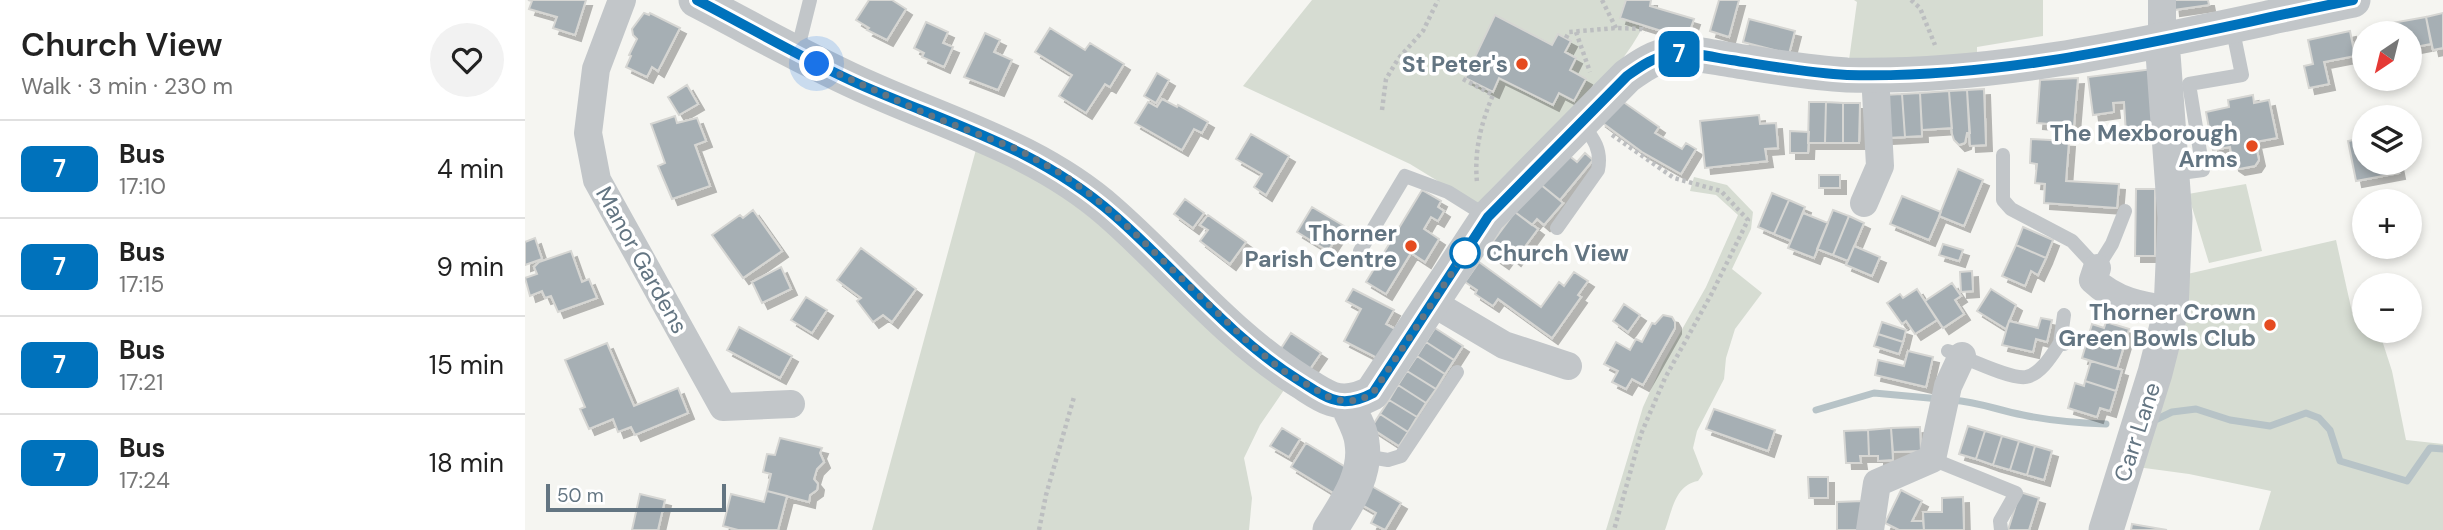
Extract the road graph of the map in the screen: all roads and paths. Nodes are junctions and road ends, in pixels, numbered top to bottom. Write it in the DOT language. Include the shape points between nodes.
graph roads {
  1 [pos="622,0"];
  2 [pos="697,0"];
  3 [pos="810,0"];
  4 [pos="1438,0"];
  5 [pos="1602,0"];
  6 [pos="1911,0"];
  7 [pos="2162,0"];
  8 [pos="2353,0"];
  9 [pos="2232,25"];
  10 [pos="1616,28"];
  11 [pos="1642,29"];
  12 [pos="1566,38"];
  13 [pos="2162,40"];
  14 [pos="797,52"];
  15 [pos="1947,72"];
  16 [pos="1875,75"];
  17 [pos="1463,79"];
  18 [pos="1382,110"];
  19 [pos="1583,120"];
  20 [pos="2003,155"];
  21 [pos="2172,174"];
  22 [pos="1477,182"];
  23 [pos="1864,203"];
  24 [pos="2125,211"];
  25 [pos="1488,217"];
  26 [pos="1557,228"];
  27 [pos="1360,251"];
  28 [pos="2097,268"];
  29 [pos="1433,303"];
  30 [pos="2171,310"];
  31 [pos="2063,316"];
  32 [pos="1955,354"];
  33 [pos="1568,366"];
  34 [pos="1457,372"];
  35 [pos="1074,397"];
  36 [pos="1346,401"];
  37 [pos="791,404"];
  38 [pos="1363,456"];
  39 [pos="1932,459"];
  40 [pos="1039,530"];
  41 [pos="1330,530"];
  42 [pos="1614,530"];
  43 [pos="1870,530"];
  44 [pos="2001,530"];
  45 [pos="2106,530"];
  1 -- 37 [label="street, Manor Gardens" via="596,69 588,133 597,180 723,407"];
  2 -- 14 [label="street"];
  3 -- 14 [label="lane"];
  4 -- 18 [label="path" via="1423,31 1386,79"];
  5 -- 10 [label="path"];
  6 -- 15 [label="path" via="1920,8"];
  7 -- 13 [label="street"];
  8 -- 9 [label="street"];
  9 -- 13 [label="street"];
  9 -- 21 [label="lane" via="2242,75 2189,84 2203,170"];
  10 -- 11 [label="path"];
  10 -- 12 [label="path" via="1569,33"];
  13 -- 15 [label="street" via="2045,61"];
  13 -- 21 [label="street, Carr Lane"];
  14 -- 36 [label="street" via="860,85 1019,150 1062,174 1127,226 1282,370 1319,393"];
  15 -- 16 [label="street"];
  16 -- 19 [label="street" via="1801,71 1693,53 1673,54 1627,76"];
  16 -- 23 [label="street" via="1880,166"];
  17 -- 22 [label="path" via="1493,95 1478,139"];
  19 -- 25 [label="street"];
  19 -- 26 [label="lane" via="1600,159 1593,178"];
  19 -- 42 [label="path" via="1674,178 1721,191 1748,220 1655,400"];
  20 -- 28 [label="lane" via="2003,200 2011,209 2071,241"];
  21 -- 30 [label="street, Carr Lane"];
  24 -- 28 [label="lane"];
  25 -- 27 [label="lane" via="1448,192 1405,176"];
  25 -- 29 [label="street"];
  28 -- 30 [label="street" via="2093,280 2106,293 2139,306"];
  29 -- 33 [label="street" via="1504,345"];
  29 -- 36 [label="street" via="1373,393"];
  30 -- 45 [label="street, Carr Lane"];
  31 -- 32 [label="lane" via="2062,344 2039,370 2026,377"];
  32 -- 39 [label="street"];
  34 -- 38 [label="lane" via="1401,456 1388,460"];
  35 -- 40 [label="path"];
  36 -- 38 [label="street" via="1363,441"];
  38 -- 41 [label="street" via="1351,496"];
  39 -- 43 [label="street" via="1877,483"];
  39 -- 44 [label="lane" via="2016,493 2000,521"];
}
